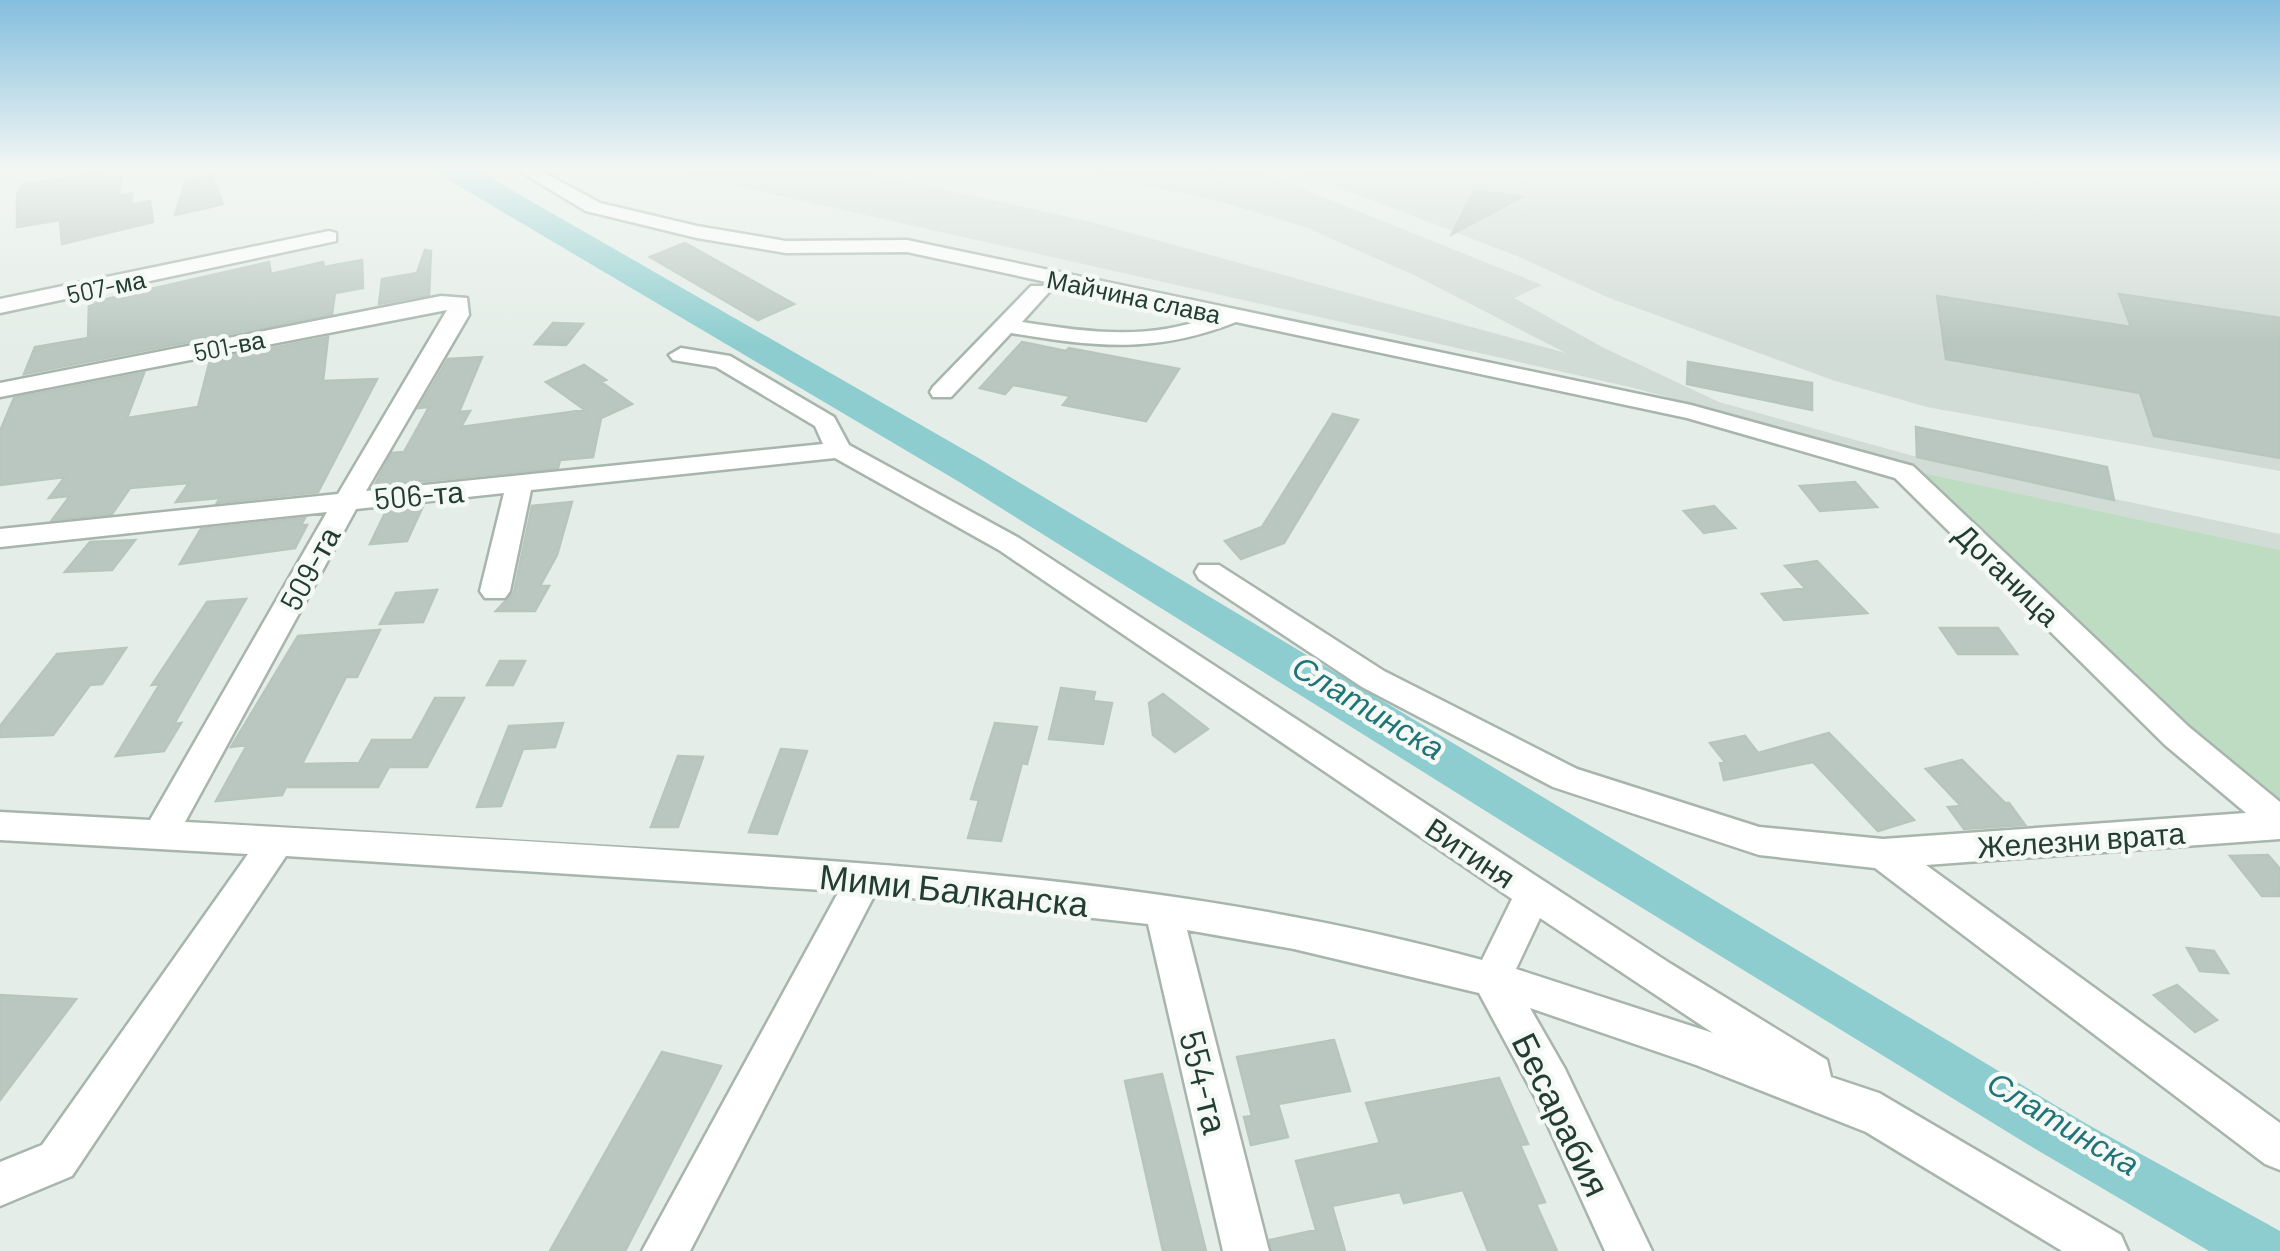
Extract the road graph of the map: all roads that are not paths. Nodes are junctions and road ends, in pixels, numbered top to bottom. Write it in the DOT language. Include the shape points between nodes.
graph roads {
  1 [pos="677,227"];
  2 [pos="329,237"];
  3 [pos="1039,291"];
  4 [pos="459,303"];
  5 [pos="0,306"];
  6 [pos="1228,317"];
  7 [pos="1006,326"];
  8 [pos="682,355"];
  9 [pos="0,390"];
  10 [pos="942,392"];
  11 [pos="1691,412"];
  12 [pos="839,450"];
  13 [pos="519,484"];
  14 [pos="347,501"];
  15 [pos="0,538"];
  16 [pos="1209,572"];
  17 [pos="495,591"];
  18 [pos="2280,823"];
  19 [pos="0,826"];
  20 [pos="160,834"];
  21 [pos="277,841"];
  22 [pos="1883,854"];
  23 [pos="866,877"];
  24 [pos="1532,892"];
  25 [pos="1164,913"];
  26 [pos="1492,978"];
  27 [pos="1878,1116"];
  28 [pos="2280,1148"];
  29 [pos="0,1184"];
  30 [pos="665,1251"];
  31 [pos="1246,1251"];
  32 [pos="1629,1251"];
  33 [pos="2105,1251"];
  1 -- 6 [label="street, Майчина слава" via="786,247 907,246"];
  2 -- 5 [label="street, 507-ма"];
  3 -- 7 [label="street"];
  4 -- 9 [label="street, 501-ва"];
  4 -- 14 [label="street, 509-та" via="458,316"];
  6 -- 7 [label="street" via="1192,334 1110,342"];
  6 -- 11 [label="street, Майчина слава"];
  7 -- 10 [label="street"];
  8 -- 12 [label="street" via="722,361 825,422"];
  11 -- 18 [label="street, Доганица" via="1904,472 2176,736"];
  12 -- 13 [label="street, 506-та"];
  12 -- 24 [label="street, Витиня" via="1009,544"];
  13 -- 14 [label="street, 506-та"];
  13 -- 17 [label="street"];
  14 -- 15 [label="street, 506-та"];
  14 -- 20 [label="street, 509-та"];
  16 -- 22 [label="street" via="1373,678 1565,778 1759,841"];
  18 -- 22 [label="street, Железни врата"];
  19 -- 20 [label="street, Мими Балканска"];
  20 -- 21 [label="street, Мими Балканска"];
  21 -- 23 [label="street, Мими Балканска"];
  21 -- 29 [label="street" via="56,1161"];
  22 -- 28 [label="street"];
  23 -- 25 [label="street, Мими Балканска"];
  23 -- 30 [label="street"];
  24 -- 26 [label="street"];
  24 -- 27 [label="street, Витиня"];
  25 -- 26 [label="street, Мими Балканска" via="1382,951"];
  25 -- 31 [label="street, 554-та"];
  26 -- 27 [label="street, Мими Балканска" via="1741,1061"];
  26 -- 32 [label="street, Бесарабия"];
  27 -- 33 [label="street, Витиня"];
}
